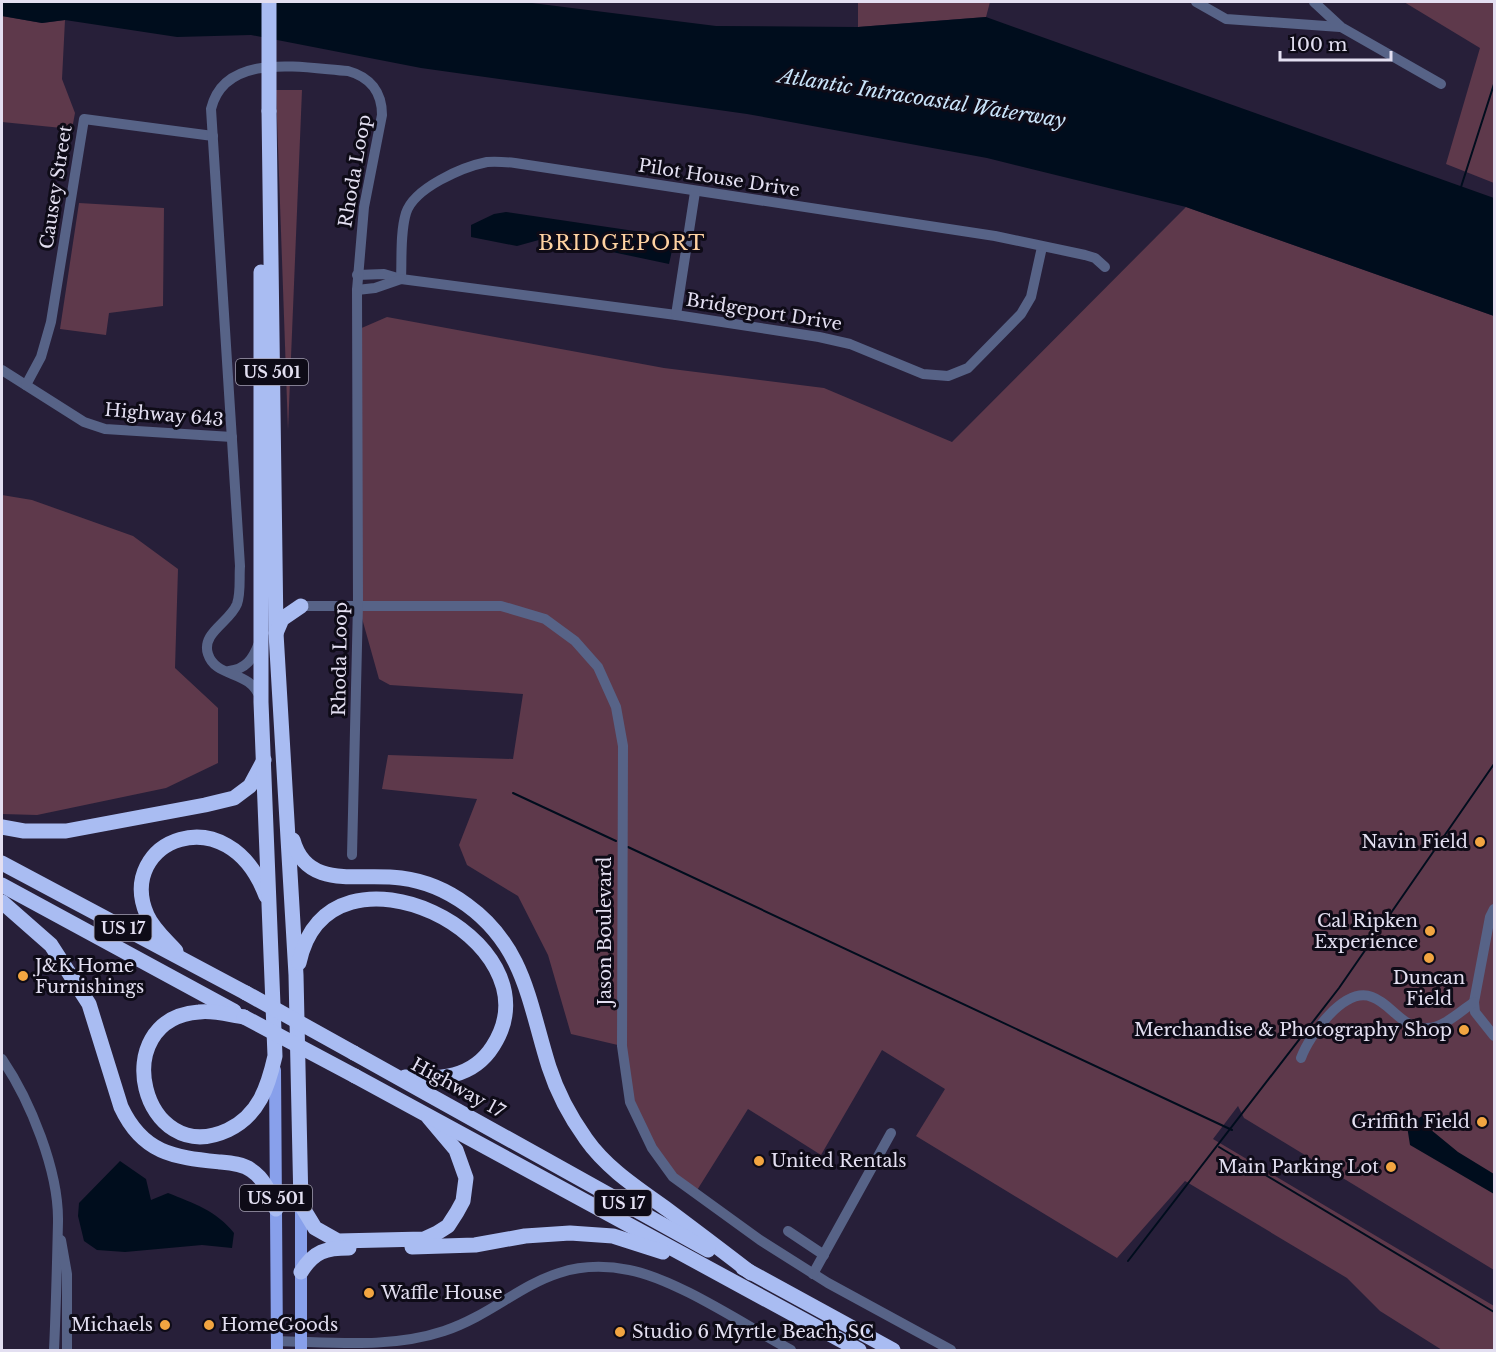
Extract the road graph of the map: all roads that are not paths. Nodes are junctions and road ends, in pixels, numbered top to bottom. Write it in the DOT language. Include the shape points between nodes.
graph roads {
  1 [pos="259,2"];
  2 [pos="269,2"];
  3 [pos="1196,2"];
  4 [pos="1314,2"];
  5 [pos="1341,27"];
  6 [pos="1441,84"];
  7 [pos="265,111"];
  8 [pos="213,136"];
  9 [pos="695,192"];
  10 [pos="1042,247"];
  11 [pos="1105,267"];
  12 [pos="357,275"];
  13 [pos="401,279"];
  14 [pos="357,290"];
  15 [pos="676,315"];
  16 [pos="2,370"];
  17 [pos="26,385"];
  18 [pos="232,437"];
  19 [pos="275,580"];
  20 [pos="357,604"];
  21 [pos="301,606"];
  22 [pos="276,633"];
  23 [pos="261,640"];
  24 [pos="226,671"];
  25 [pos="261,702"];
  26 [pos="264,760"];
  27 [pos="288,822"];
  28 [pos="2,828"];
  29 [pos="352,855"];
  30 [pos="2,863"];
  31 [pos="2,885"];
  32 [pos="2,902"];
  33 [pos="270,906"];
  34 [pos="1494,909"];
  35 [pos="182,958"];
  36 [pos="296,975"];
  37 [pos="1474,1002"];
  38 [pos="244,1017"];
  39 [pos="1494,1036"];
  40 [pos="275,1056"];
  41 [pos="1301,1058"];
  42 [pos="2,1059"];
  43 [pos="398,1077"];
  44 [pos="429,1118"];
  45 [pos="891,1133"];
  46 [pos="301,1205"];
  47 [pos="276,1209"];
  48 [pos="58,1221"];
  49 [pos="788,1232"];
  50 [pos="824,1254"];
  51 [pos="698,1263"];
  52 [pos="301,1272"];
  53 [pos="751,1273"];
  54 [pos="813,1274"];
  55 [pos="277,1346"];
  56 [pos="301,1346"];
  57 [pos="54,1350"];
  58 [pos="67,1350"];
  59 [pos="791,1350"];
  60 [pos="859,1350"];
  61 [pos="893,1350"];
  62 [pos="951,1350"];
  1 -- 7 [label="highway, US 501"];
  2 -- 7 [label="highway, US 501, bridge"];
  3 -- 5 [label="street" via="1226,19"];
  4 -- 5 [label="street"];
  5 -- 6 [label="street"];
  7 -- 19 [label="highway, US 501"];
  7 -- 23 [label="highway, US 501"];
  8 -- 12 [label="street, Rhoda Loop" via="214,95 232,76 246,70 348,71 368,80 381,102 382,115 364,207"];
  8 -- 17 [label="street, Causey Street" via="84,119 51,322 41,357"];
  8 -- 18 [label="street, Rhoda Loop"];
  9 -- 10 [label="street, Pilot House Drive" via="995,236"];
  9 -- 13 [label="street, Pilot House Drive" via="515,163 474,165 432,185 411,201 404,223"];
  9 -- 15 [label="street"];
  10 -- 11 [label="street, Pilot House Drive" via="1095,258"];
  10 -- 15 [label="street, Bridgeport Drive" via="1031,297 1022,314 968,368 948,376 923,374 850,344"];
  12 -- 13 [label="street, Bridgeport Drive" via="384,274"];
  12 -- 14 [label="street, Rhoda Loop"];
  13 -- 14 [label="street, Bridgeport Drive"];
  13 -- 15 [label="street, Bridgeport Drive"];
  14 -- 20 [label="street, Rhoda Loop"];
  16 -- 17 [label="street, Highway 643"];
  17 -- 18 [label="street, Highway 643" via="84,422 105,429"];
  18 -- 24 [label="street, Rhoda Loop" via="240,566 238,602 207,644 212,662"];
  19 -- 21 [label="highway"];
  19 -- 22 [label="highway, US 501"];
  20 -- 21 [label="street, Jason Boulevard"];
  20 -- 29 [label="street, Rhoda Loop"];
  20 -- 54 [label="street, Jason Boulevard" via="501,606 545,619 575,641 598,667 616,708 623,746 621,1046 630,1102 652,1148 673,1177"];
  21 -- 22 [label="highway" via="282,619"];
  22 -- 27 [label="highway, US 501"];
  23 -- 24 [label="street" via="244,666"];
  23 -- 25 [label="highway, US 501"];
  24 -- 25 [label="street" via="242,676 254,686"];
  25 -- 26 [label="highway, US 501"];
  26 -- 28 [label="highway" via="250,786 234,798 66,831"];
  26 -- 33 [label="highway, US 501"];
  27 -- 36 [label="highway, US 501"];
  27 -- 53 [label="highway" via="296,852 307,867 324,875 373,875 420,882 452,895 486,921 515,957 549,1068 568,1112 587,1141 632,1185"];
  30 -- 35 [label="highway, Highway 17 / US 17"];
  31 -- 38 [label="highway, US 17"];
  32 -- 47 [label="highway" via="51,945 84,994 105,1047 122,1107 139,1134 165,1154 249,1168 267,1187"];
  33 -- 35 [label="highway" via="254,871 231,847 200,836 168,843 155,854 141,886 154,927"];
  33 -- 40 [label="highway, US 501"];
  34 -- 37 [label="street"];
  35 -- 43 [label="highway, Highway 17 / US 17, bridge"];
  36 -- 43 [label="highway" via="309,933 325,916 357,901 377,898 421,907 455,924 482,948 500,976 507,1006 501,1034 477,1066 459,1075 429,1079"];
  36 -- 46 [label="highway, US 501"];
  37 -- 39 [label="street" via="1475,1012"];
  37 -- 41 [label="street" via="1429,1029 1402,1021 1374,997 1364,994 1344,1001 1306,1045"];
  38 -- 40 [label="highway" via="210,1012 185,1014 153,1037 144,1058 143,1083 162,1120 189,1135 218,1135 233,1128 252,1113 268,1089"];
  38 -- 44 [label="highway, US 17, bridge"];
  40 -- 47 [label="main road, US 501"];
  42 -- 48 [label="street" via="48,1160"];
  43 -- 53 [label="highway, Highway 17 / US 17"];
  44 -- 46 [label="highway" via="456,1150 466,1178 463,1201 448,1226 424,1239 338,1240 315,1228"];
  44 -- 51 [label="highway, US 17"];
  45 -- 50 [label="street"];
  46 -- 52 [label="main road, US 501"];
  47 -- 55 [label="main road, US 501"];
  48 -- 57 [label="street"];
  48 -- 58 [label="street" via="67,1274"];
  49 -- 50 [label="street"];
  50 -- 54 [label="street"];
  51 -- 52 [label="highway" via="613,1236 570,1233 475,1245 330,1248 310,1257"];
  51 -- 60 [label="highway, US 17"];
  52 -- 56 [label="main road, US 501"];
  53 -- 61 [label="highway, Highway 17 / US 17"];
  54 -- 62 [label="street, Jason Boulevard"];
  55 -- 56 [label="street"];
  56 -- 59 [label="street" via="416,1338 444,1331 541,1278 591,1268 627,1269 659,1279"];
}
